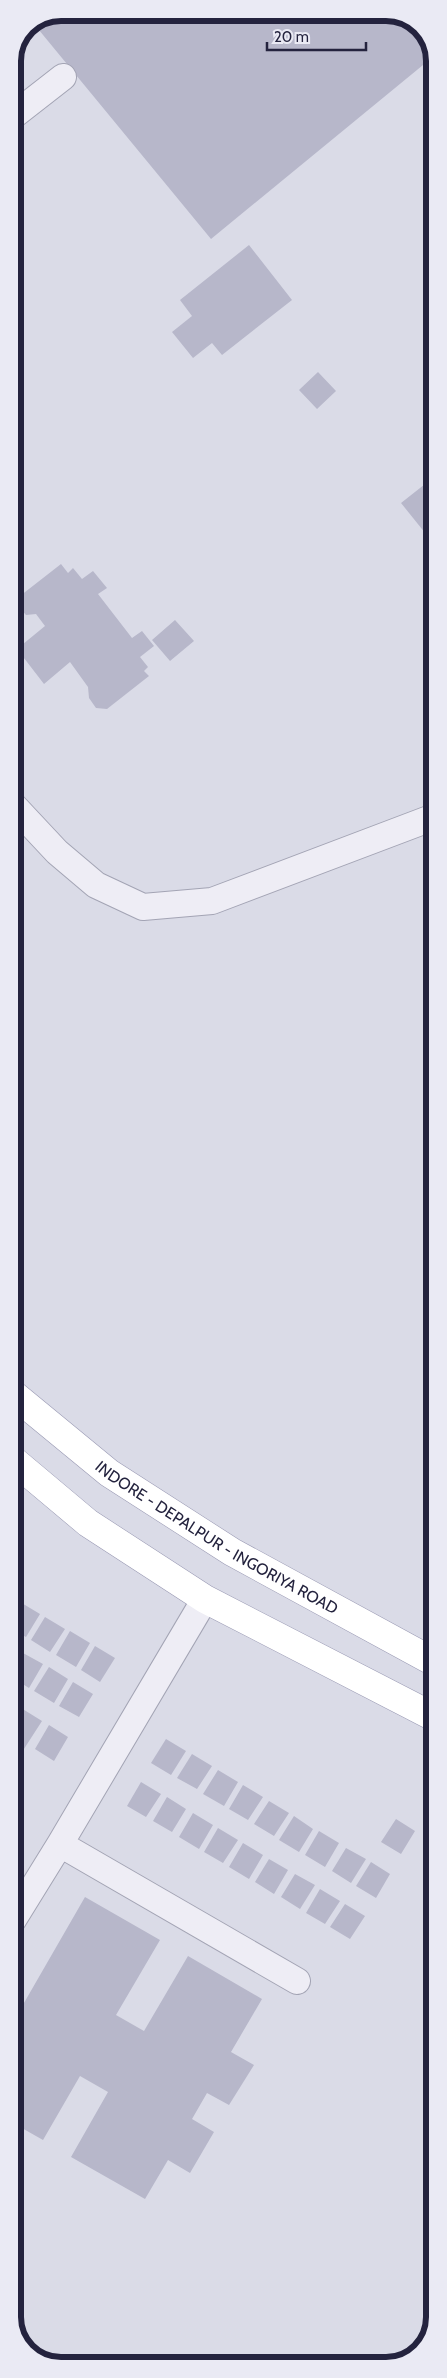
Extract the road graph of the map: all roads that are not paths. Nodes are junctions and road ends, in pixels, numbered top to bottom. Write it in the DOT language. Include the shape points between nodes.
graph roads {
  1 [pos="63,77"];
  2 [pos="21,109"];
  3 [pos="21,814"];
  4 [pos="425,820"];
  5 [pos="22,1401"];
  6 [pos="22,1467"];
  7 [pos="205,1598"];
  8 [pos="426,1657"];
  9 [pos="426,1714"];
  10 [pos="60,1844"];
  11 [pos="22,1906"];
  12 [pos="297,1982"];
  1 -- 2 [label="street"];
  3 -- 4 [label="street" via="56,852 96,885 143,907 212,901"];
  5 -- 8 [label="main road, INDORE - DEPALPUR - INGORIYA ROAD" via="110,1473 232,1552"];
  6 -- 7 [label="main road" via="88,1523"];
  7 -- 9 [label="main road"];
  7 -- 10 [label="street"];
  10 -- 11 [label="street"];
  10 -- 12 [label="street"];
}
